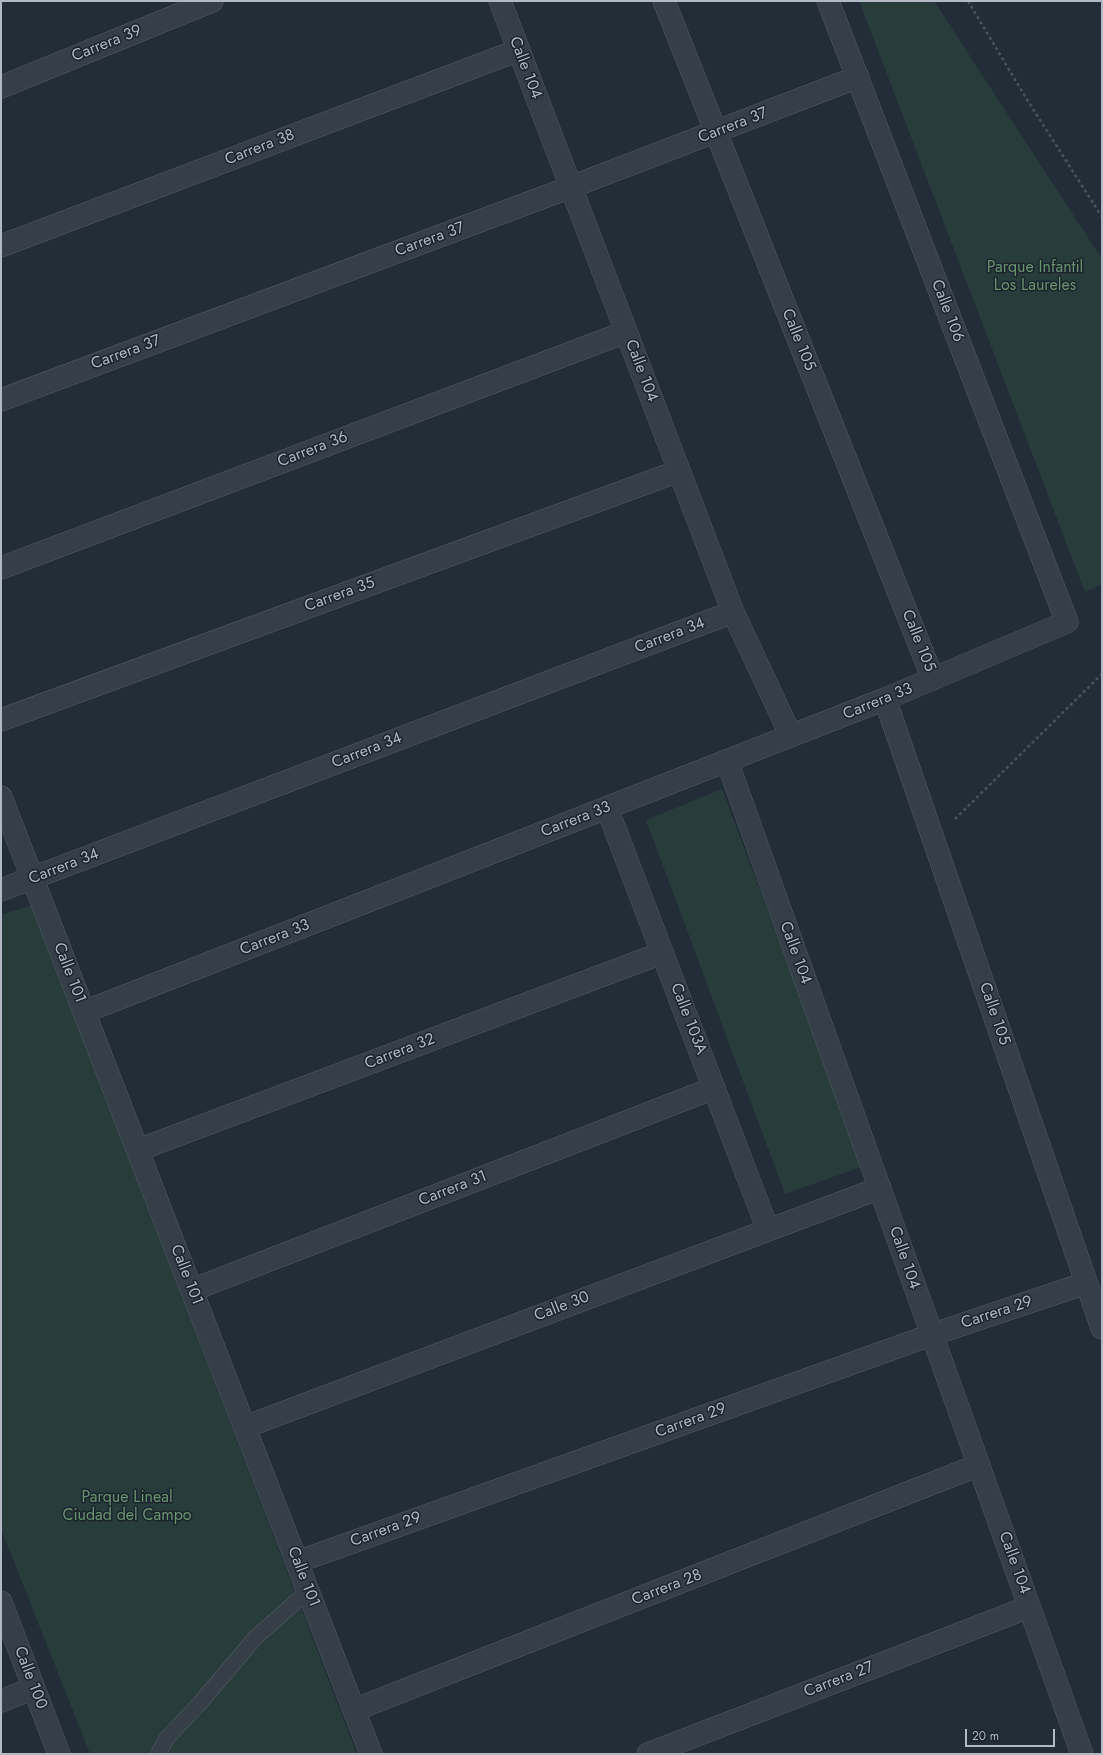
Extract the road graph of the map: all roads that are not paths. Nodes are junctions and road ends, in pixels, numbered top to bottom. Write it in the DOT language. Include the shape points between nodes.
graph roads {
  1 [pos="212,1"];
  2 [pos="500,1"];
  3 [pos="664,1"];
  4 [pos="828,1"];
  5 [pos="519,50"];
  6 [pos="858,77"];
  7 [pos="1,87"];
  8 [pos="715,133"];
  9 [pos="571,187"];
  10 [pos="1,246"];
  11 [pos="626,332"];
  12 [pos="1,400"];
  13 [pos="679,471"];
  14 [pos="1,568"];
  15 [pos="733,612"];
  16 [pos="1067,622"];
  17 [pos="933,679"];
  18 [pos="885,699"];
  19 [pos="1,720"];
  20 [pos="791,736"];
  21 [pos="727,761"];
  22 [pos="1,796"];
  23 [pos="606,808"];
  24 [pos="32,879"];
  25 [pos="1,890"];
  26 [pos="662,953"];
  27 [pos="84,1012"];
  28 [pos="714,1088"];
  29 [pos="138,1150"];
  30 [pos="880,1188"];
  31 [pos="768,1230"];
  32 [pos="1086,1283"];
  33 [pos="192,1290"];
  34 [pos="1102,1328"];
  35 [pos="931,1334"];
  36 [pos="245,1427"];
  37 [pos="979,1466"];
  38 [pos="297,1562"];
  39 [pos="308,1591"];
  40 [pos="1,1602"];
  41 [pos="1029,1607"];
  42 [pos="34,1688"];
  43 [pos="1,1701"];
  44 [pos="354,1710"];
  45 [pos="1075,1752"];
  46 [pos="59,1754"];
  47 [pos="158,1754"];
  48 [pos="371,1754"];
  49 [pos="648,1754"];
  1 -- 7 [label="street, Carrera 39"];
  2 -- 5 [label="street, Calle 104"];
  3 -- 8 [label="street, Calle 105"];
  4 -- 6 [label="street, Calle 106"];
  5 -- 9 [label="street, Calle 104"];
  5 -- 10 [label="street, Carrera 38"];
  6 -- 8 [label="street, Carrera 37"];
  6 -- 16 [label="street, Calle 106"];
  8 -- 9 [label="street, Carrera 37"];
  8 -- 17 [label="street, Calle 105"];
  9 -- 11 [label="street, Calle 104"];
  9 -- 12 [label="street, Carrera 37"];
  11 -- 13 [label="street, Calle 104"];
  11 -- 14 [label="street, Carrera 36"];
  13 -- 15 [label="street, Calle 104"];
  13 -- 19 [label="street, Carrera 35"];
  15 -- 20 [label="street, Calle 104"];
  15 -- 24 [label="street, Carrera 34"];
  16 -- 17 [label="street, Carrera 33"];
  17 -- 18 [label="street, Carrera 33"];
  18 -- 20 [label="street, Carrera 33"];
  18 -- 32 [label="street, Calle 105"];
  20 -- 21 [label="street, Carrera 33"];
  21 -- 23 [label="street, Carrera 33"];
  21 -- 30 [label="street, Calle 104"];
  22 -- 24 [label="street, Calle 101"];
  23 -- 26 [label="street, Calle 103A"];
  23 -- 27 [label="street, Carrera 33"];
  24 -- 25 [label="street, Carrera 34"];
  24 -- 27 [label="street, Calle 101"];
  26 -- 28 [label="street, Calle 103A"];
  26 -- 29 [label="street, Carrera 32"];
  27 -- 29 [label="street, Calle 101"];
  28 -- 31 [label="street, Calle 103A"];
  28 -- 33 [label="street, Carrera 31"];
  29 -- 33 [label="street, Calle 101"];
  30 -- 31 [label="street, Calle 30"];
  30 -- 35 [label="street, Calle 104"];
  31 -- 36 [label="street, Calle 30"];
  32 -- 34 [label="street, Calle 105"];
  32 -- 35 [label="street, Carrera 29"];
  33 -- 36 [label="street, Calle 101"];
  35 -- 37 [label="street, Calle 104"];
  35 -- 38 [label="street, Carrera 29"];
  36 -- 38 [label="street, Calle 101"];
  37 -- 41 [label="street, Calle 104"];
  37 -- 44 [label="street, Carrera 28"];
  38 -- 39 [label="street, Calle 101"];
  39 -- 44 [label="street, Calle 101"];
  39 -- 47 [label="lane" via="255,1638 167,1738"];
  40 -- 42 [label="street, Calle 100"];
  41 -- 45 [label="street, Calle 104"];
  41 -- 49 [label="street, Carrera 27"];
  42 -- 43 [label="street"];
  42 -- 46 [label="street, Calle 100"];
  44 -- 48 [label="street, Calle 101"];
}
